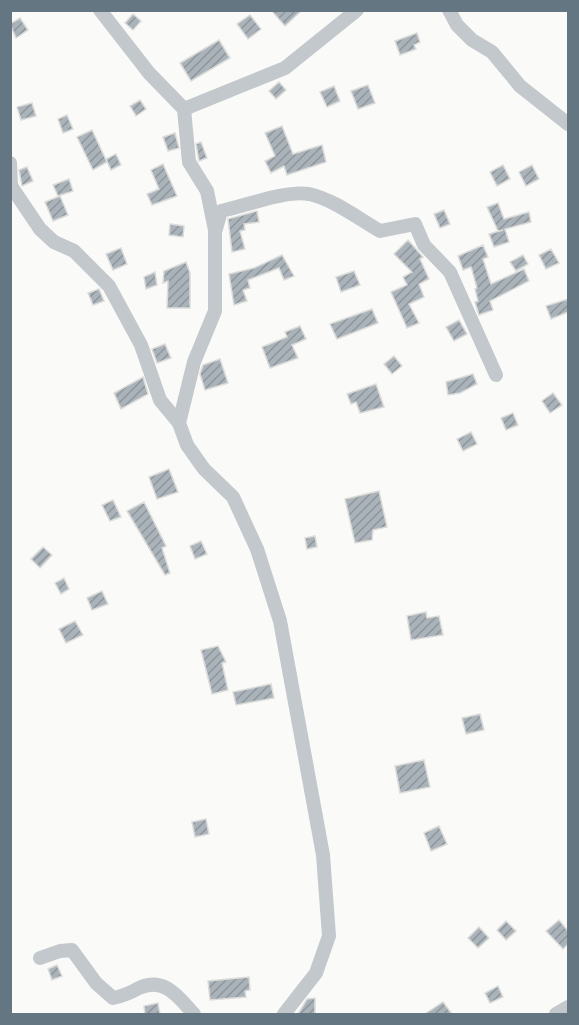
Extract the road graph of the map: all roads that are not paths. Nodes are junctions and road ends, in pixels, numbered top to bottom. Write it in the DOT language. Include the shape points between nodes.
graph roads {
  1 [pos="100,10"];
  2 [pos="357,10"];
  3 [pos="449,10"];
  4 [pos="184,109"];
  5 [pos="568,124"];
  6 [pos="10,163"];
  7 [pos="215,230"];
  8 [pos="496,375"];
  9 [pos="179,423"];
  10 [pos="40,958"];
  11 [pos="568,1007"];
  12 [pos="194,1014"];
  13 [pos="284,1014"];
  14 [pos="556,1014"];
  1 -- 4 [label="street" via="149,73"];
  2 -- 4 [label="street" via="285,68"];
  3 -- 5 [label="street" via="457,25 492,52 520,86"];
  4 -- 7 [label="street" via="189,162 207,191"];
  6 -- 9 [label="street" via="11,186 40,229 54,242 74,251 109,285 141,345 160,400"];
  7 -- 8 [label="street" via="221,211 309,194 380,231 415,224 424,245 450,272"];
  7 -- 9 [label="street" via="214,311 194,362"];
  9 -- 13 [label="street" via="187,445 204,469 233,497 257,549 280,621 323,855 329,936 316,973"];
  10 -- 12 [label="street" via="72,950 112,998 151,984 164,986"];
  11 -- 14 [label="street"];
}
